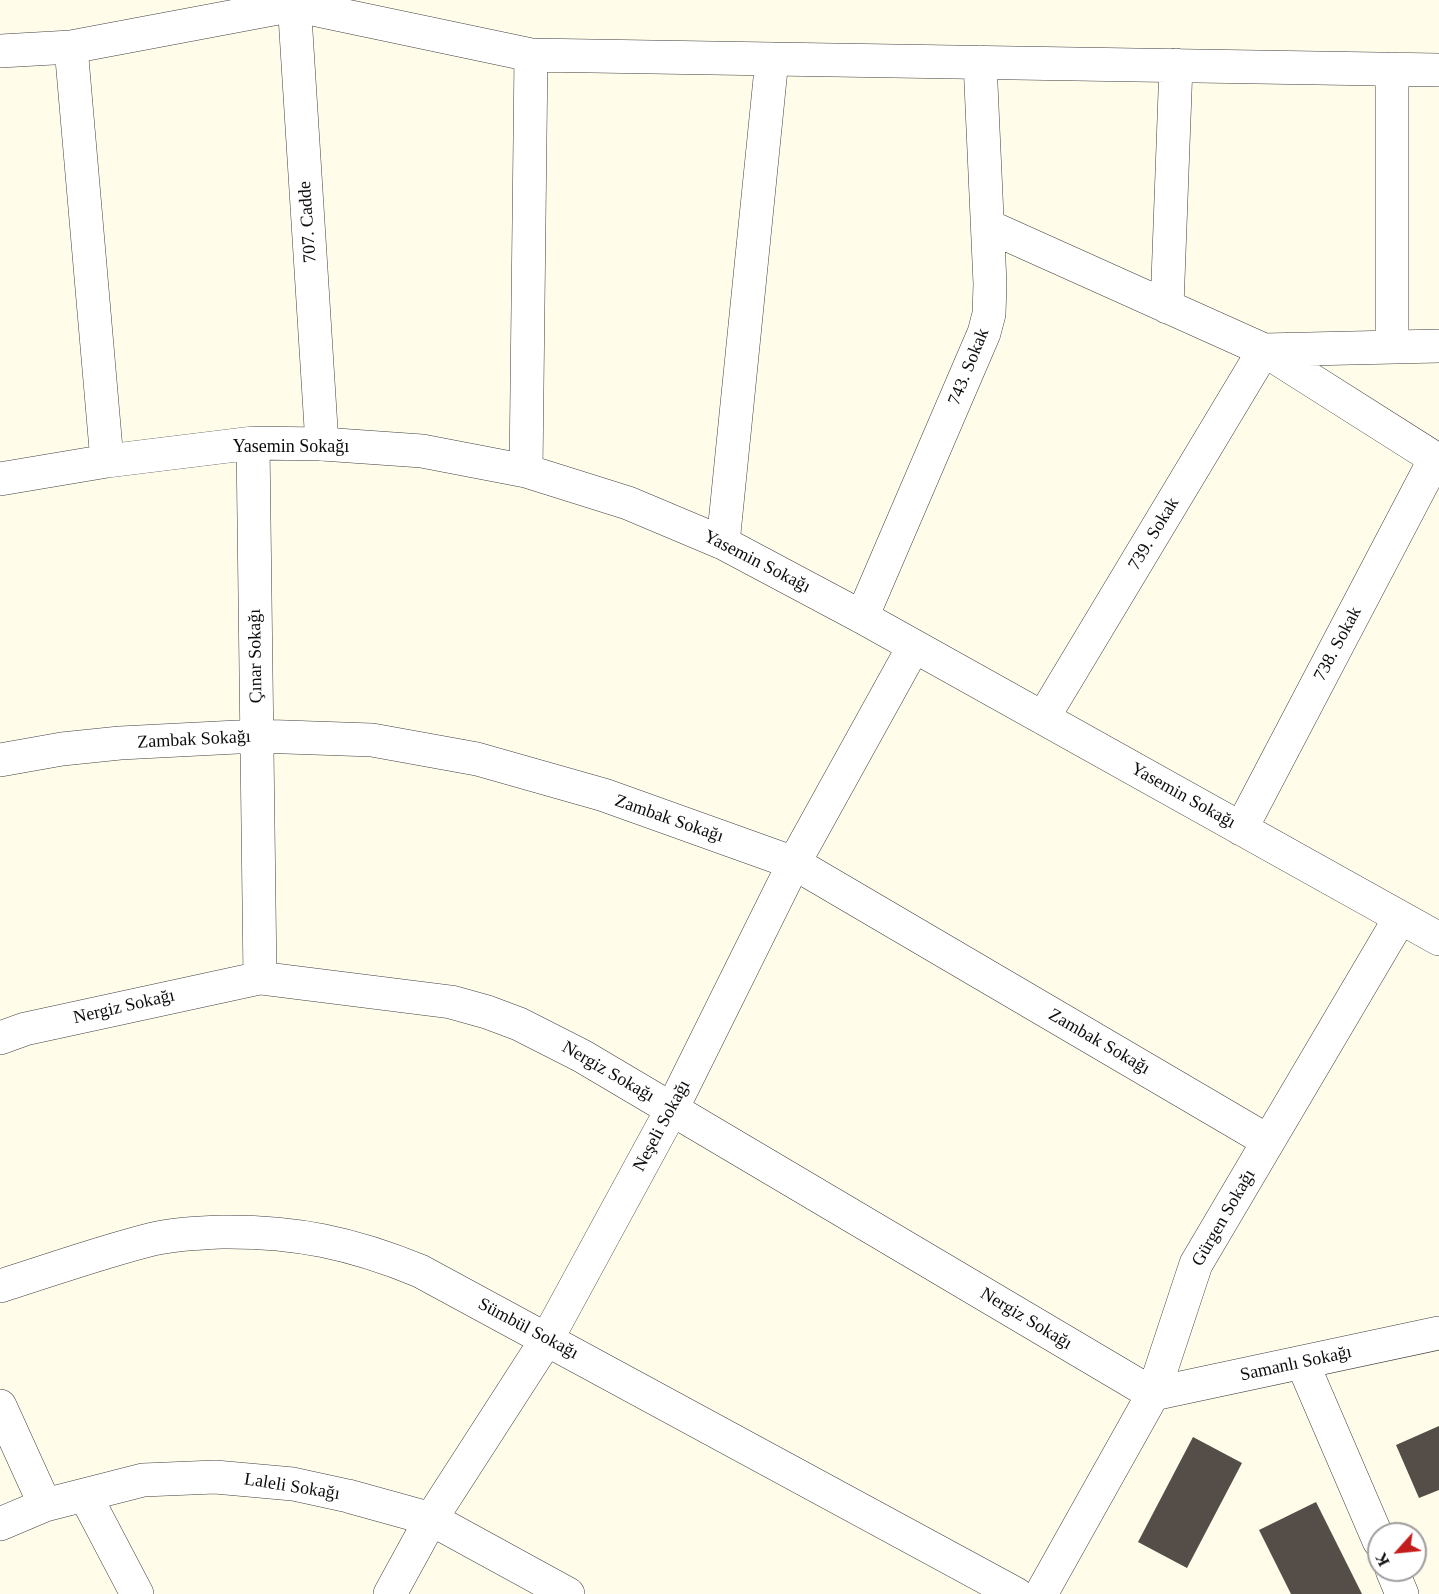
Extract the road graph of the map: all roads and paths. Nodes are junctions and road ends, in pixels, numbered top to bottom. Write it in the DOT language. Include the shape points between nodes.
graph roads {
  1 [pos="294,2"];
  2 [pos="71,47"];
  3 [pos="0,51"];
  4 [pos="531,55"];
  5 [pos="772,59"];
  6 [pos="980,62"];
  7 [pos="1176,65"];
  8 [pos="1392,69"];
  9 [pos="1439,70"];
  10 [pos="987,226"];
  11 [pos="1167,307"];
  12 [pos="1439,346"];
  13 [pos="1392,347"];
  14 [pos="1264,350"];
  15 [pos="253,443"];
  16 [pos="322,444"];
  17 [pos="1437,460"];
  18 [pos="107,461"];
  19 [pos="526,471"];
  20 [pos="0,479"];
  21 [pos="723,543"];
  22 [pos="862,617"];
  23 [pos="914,646"];
  24 [pos="1043,718"];
  25 [pos="257,736"];
  26 [pos="0,760"];
  27 [pos="1241,829"];
  28 [pos="794,862"];
  29 [pos="1400,918"];
  30 [pos="1439,939"];
  31 [pos="260,978"];
  32 [pos="0,1038"];
  33 [pos="672,1109"];
  34 [pos="1268,1141"];
  35 [pos="0,1286"];
  36 [pos="1439,1333"];
  37 [pos="547,1339"];
  38 [pos="1302,1362"];
  39 [pos="1152,1394"];
  40 [pos="0,1406"];
  41 [pos="85,1495"];
  42 [pos="45,1505"];
  43 [pos="431,1518"];
  44 [pos="1371,1522"];
  45 [pos="0,1524"];
  46 [pos="136,1594"];
  47 [pos="390,1594"];
  48 [pos="568,1594"];
  49 [pos="1016,1594"];
  50 [pos="1041,1594"];
  1 -- 2 [label="street"];
  1 -- 4 [label="street"];
  1 -- 16 [label="street, 707. Cadde"];
  2 -- 3 [label="street"];
  2 -- 18 [label="street"];
  4 -- 5 [label="street"];
  4 -- 19 [label="street"];
  5 -- 6 [label="street"];
  5 -- 21 [label="street"];
  6 -- 7 [label="street"];
  6 -- 10 [label="street, 743. Sokak"];
  7 -- 8 [label="street"];
  7 -- 11 [label="street"];
  8 -- 9 [label="street"];
  8 -- 13 [label="street"];
  10 -- 11 [label="street"];
  10 -- 22 [label="street, 743. Sokak" via="989,314 984,333"];
  11 -- 14 [label="street"];
  12 -- 13 [label="street"];
  13 -- 14 [label="street"];
  14 -- 17 [label="street"];
  14 -- 24 [label="street, 739. Sokak"];
  15 -- 16 [label="street, Yasemin Sokağı"];
  15 -- 18 [label="street, Yasemin Sokağı"];
  15 -- 25 [label="street, Çınar Sokağı"];
  16 -- 19 [label="street, Yasemin Sokağı" via="422,452"];
  17 -- 27 [label="street, 738. Sokak"];
  18 -- 20 [label="street, Yasemin Sokağı"];
  19 -- 21 [label="street, Yasemin Sokağı" via="628,503"];
  21 -- 22 [label="street, Yasemin Sokağı"];
  22 -- 23 [label="street, Yasemin Sokağı"];
  23 -- 24 [label="street, Yasemin Sokağı"];
  23 -- 28 [label="street, Neşeli Sokağı"];
  24 -- 27 [label="street, Yasemin Sokağı"];
  25 -- 26 [label="street, Zambak Sokağı" via="120,743"];
  25 -- 28 [label="street, Zambak Sokağı" via="372,740 477,759 603,795"];
  25 -- 31 [label="street, Çınar Sokağı"];
  27 -- 29 [label="street, Yasemin Sokağı"];
  28 -- 33 [label="street, Neşeli Sokağı"];
  28 -- 34 [label="street, Zambak Sokağı"];
  29 -- 30 [label="street, Yasemin Sokağı"];
  29 -- 34 [label="street, Gürgen Sokağı"];
  31 -- 32 [label="street, Nergiz Sokağı" via="36,1026"];
  31 -- 33 [label="street, Nergiz Sokağı" via="451,1002 487,1012 582,1056"];
  33 -- 37 [label="street, Neşeli Sokağı"];
  33 -- 39 [label="street, Nergiz Sokağı"];
  34 -- 39 [label="street, Gürgen Sokağı" via="1196,1264"];
  35 -- 37 [label="street, Sümbül Sokağı" via="174,1235 243,1232 300,1236 387,1257"];
  36 -- 38 [label="street, Samanlı Sokağı"];
  37 -- 43 [label="street, Neşeli Sokağı"];
  37 -- 49 [label="street, Sümbül Sokağı"];
  38 -- 39 [label="street, Samanlı Sokağı"];
  38 -- 44 [label="street"];
  39 -- 50 [label="street, Gürgen Sokağı"];
  40 -- 42 [label="street"];
  41 -- 42 [label="street, Laleli Sokağı"];
  41 -- 43 [label="street, Laleli Sokağı" via="143,1480 214,1477 293,1484"];
  41 -- 46 [label="street"];
  42 -- 45 [label="street, Laleli Sokağı"];
  43 -- 47 [label="street, Neşeli Sokağı"];
  43 -- 48 [label="street, Laleli Sokağı"];
}
